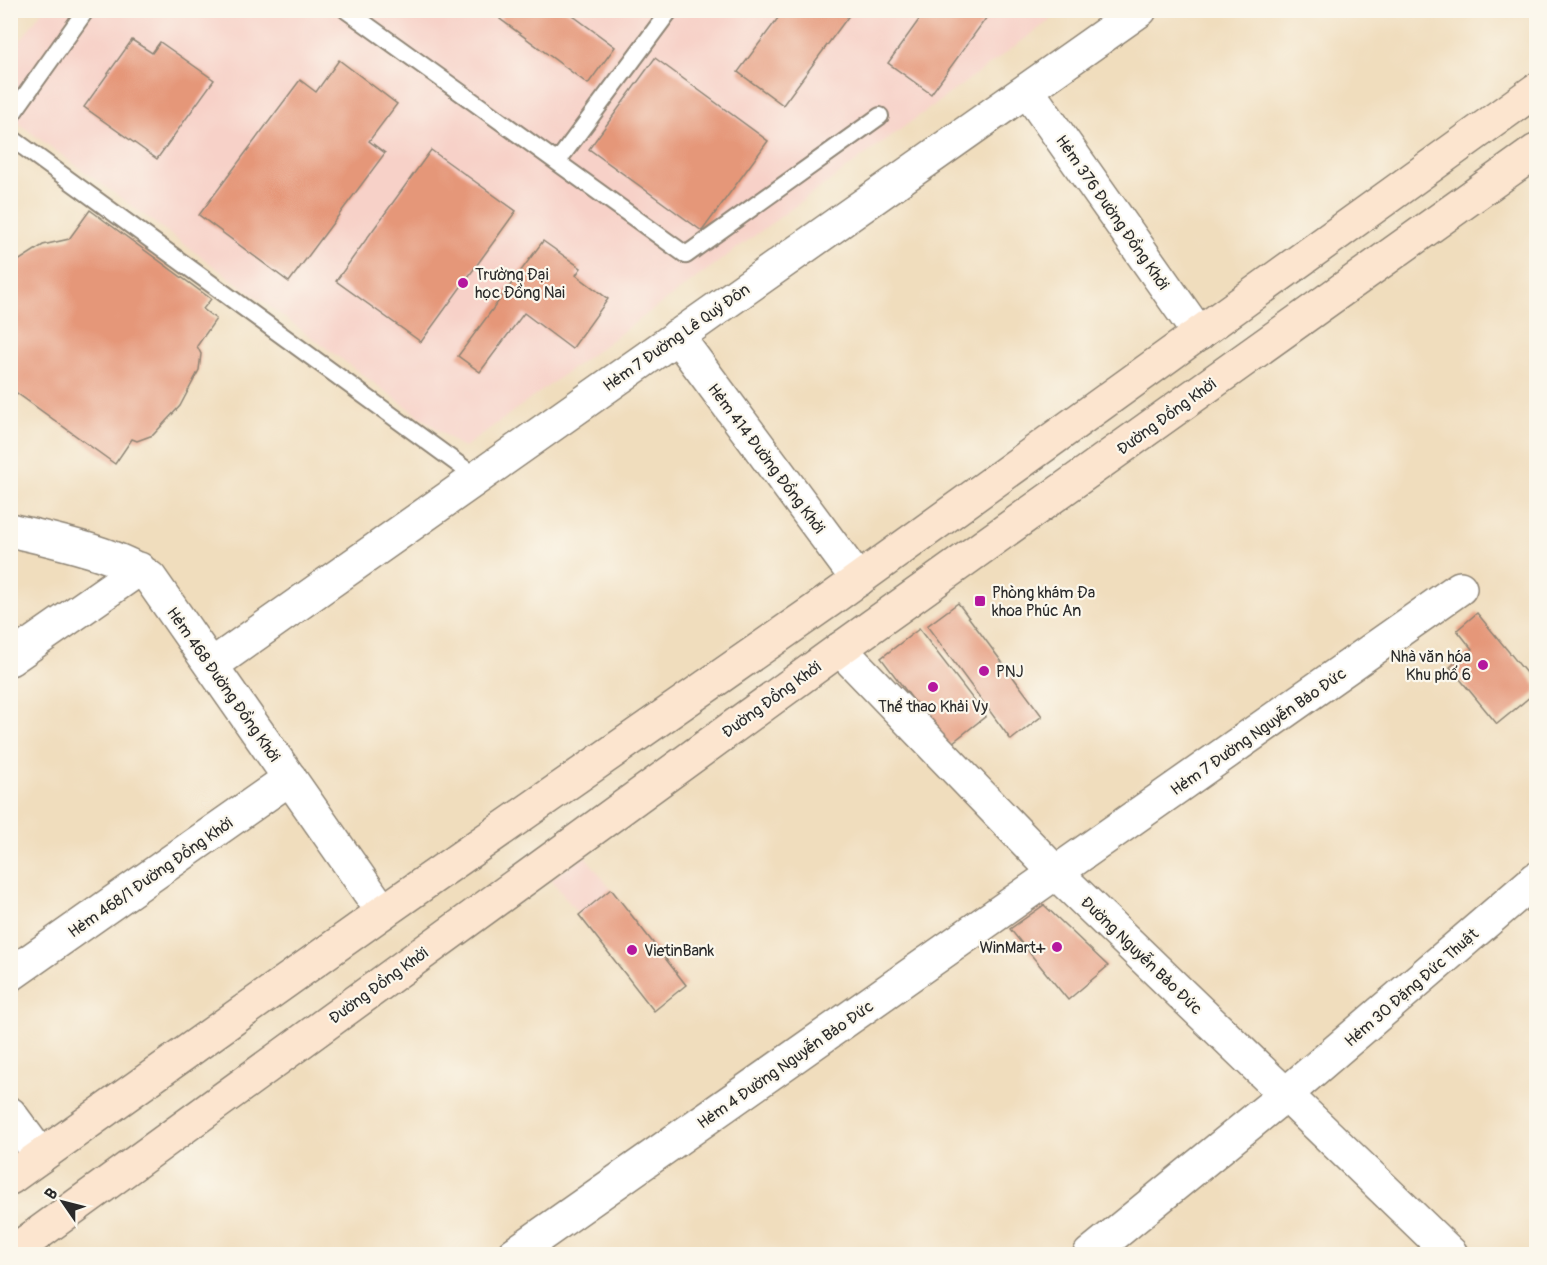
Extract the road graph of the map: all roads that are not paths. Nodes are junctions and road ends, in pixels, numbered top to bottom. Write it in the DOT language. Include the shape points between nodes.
graph roads {
  1 [pos="86,10"];
  2 [pos="346,10"];
  3 [pos="670,10"];
  4 [pos="1140,10"];
  5 [pos="1027,90"];
  6 [pos="1536,90"];
  7 [pos="880,116"];
  8 [pos="10,117"];
  9 [pos="10,137"];
  10 [pos="1536,151"];
  11 [pos="557,162"];
  12 [pos="1199,334"];
  13 [pos="677,336"];
  14 [pos="476,477"];
  15 [pos="10,530"];
  16 [pos="139,569"];
  17 [pos="858,580"];
  18 [pos="1460,588"];
  19 [pos="809,615"];
  20 [pos="840,649"];
  21 [pos="10,659"];
  22 [pos="212,665"];
  23 [pos="290,778"];
  24 [pos="1056,873"];
  25 [pos="1536,879"];
  26 [pos="382,912"];
  27 [pos="10,975"];
  28 [pos="1286,1094"];
  29 [pos="10,1114"];
  30 [pos="41,1156"];
  31 [pos="10,1178"];
  32 [pos="10,1254"];
  33 [pos="514,1254"];
  34 [pos="1090,1254"];
  35 [pos="1450,1254"];
  1 -- 8 [label="lane"];
  2 -- 11 [label="lane"];
  3 -- 11 [label="lane"];
  4 -- 5 [label="street, Hẻm 7 Đường Lê Quý Đôn"];
  5 -- 12 [label="street, Hẻm 376 Đường Đồng Khởi"];
  5 -- 13 [label="street, Hẻm 7 Đường Lê Quý Đôn"];
  6 -- 12 [label="main road"];
  7 -- 11 [label="lane" via="686,255"];
  9 -- 14 [label="lane"];
  10 -- 20 [label="main road, Đường Đồng Khởi"];
  12 -- 17 [label="main road"];
  13 -- 14 [label="street, Hẻm 7 Đường Lê Quý Đôn"];
  13 -- 17 [label="street, Hẻm 414 Đường Đồng Khởi"];
  14 -- 22 [label="street, Hẻm 7 Đường Lê Quý Đôn"];
  15 -- 16 [label="street, Hẻm 468 Đường Đồng Khởi" via="64,543"];
  16 -- 21 [label="street"];
  16 -- 22 [label="street, Hẻm 468 Đường Đồng Khởi" via="150,578"];
  17 -- 19 [label="main road"];
  18 -- 24 [label="street, Hẻm 7 Đường Nguyễn Bảo Đức"];
  19 -- 20 [label="main road"];
  19 -- 26 [label="main road"];
  20 -- 24 [label="street, Đường Nguyễn Bảo Đức"];
  20 -- 32 [label="main road, Đường Đồng Khởi"];
  22 -- 23 [label="street, Hẻm 468 Đường Đồng Khởi"];
  23 -- 26 [label="street, Hẻm 468 Đường Đồng Khởi"];
  23 -- 27 [label="street, Hẻm 468/1 Đường Đồng Khởi"];
  24 -- 28 [label="street, Đường Nguyễn Bảo Đức"];
  24 -- 33 [label="street, Hẻm 4 Đường Nguyễn Bảo Đức"];
  25 -- 28 [label="street, Hẻm 30 Đặng Đức Thuật"];
  26 -- 30 [label="main road"];
  28 -- 34 [label="street, Hẻm 30 Đặng Đức Thuật"];
  28 -- 35 [label="street, Đường Nguyễn Bảo Đức"];
  29 -- 30 [label="street"];
  30 -- 31 [label="main road"];
}
